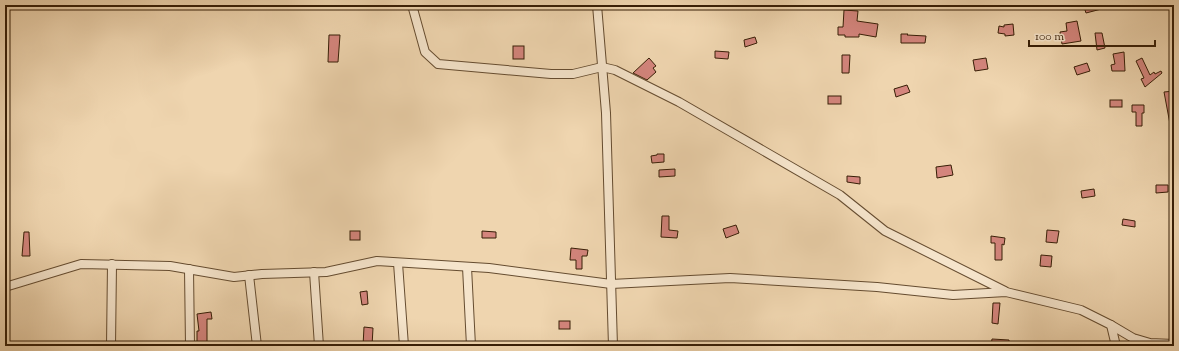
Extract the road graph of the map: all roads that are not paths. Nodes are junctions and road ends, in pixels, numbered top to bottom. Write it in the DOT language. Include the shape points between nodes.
graph roads {
  1 [pos="412,5"];
  2 [pos="597,5"];
  3 [pos="602,67"];
  4 [pos="398,263"];
  5 [pos="112,264"];
  6 [pos="467,267"];
  7 [pos="189,269"];
  8 [pos="314,272"];
  9 [pos="250,275"];
  10 [pos="611,284"];
  11 [pos="5,287"];
  12 [pos="1006,292"];
  13 [pos="1112,325"];
  14 [pos="1174,344"];
  15 [pos="111,346"];
  16 [pos="190,346"];
  17 [pos="257,346"];
  18 [pos="319,346"];
  19 [pos="404,346"];
  20 [pos="470,346"];
  21 [pos="613,346"];
  22 [pos="1116,346"];
  1 -- 3 [label="street" via="425,52 438,64 551,74 573,74"];
  2 -- 3 [label="street"];
  3 -- 10 [label="street" via="606,113"];
  3 -- 12 [label="street" via="615,70 679,102 840,195 885,231"];
  4 -- 6 [label="street"];
  4 -- 8 [label="street" via="377,261 326,272"];
  4 -- 19 [label="street"];
  5 -- 7 [label="street"];
  5 -- 11 [label="street" via="81,264"];
  5 -- 15 [label="street"];
  6 -- 10 [label="street"];
  6 -- 20 [label="street"];
  7 -- 9 [label="street" via="234,277"];
  7 -- 16 [label="street"];
  8 -- 9 [label="street"];
  8 -- 18 [label="street"];
  9 -- 17 [label="street"];
  10 -- 12 [label="street" via="730,278 877,286 953,295"];
  10 -- 21 [label="street"];
  12 -- 13 [label="street" via="1081,310"];
  13 -- 14 [label="street" via="1133,338 1150,343"];
  13 -- 22 [label="street"];
}
